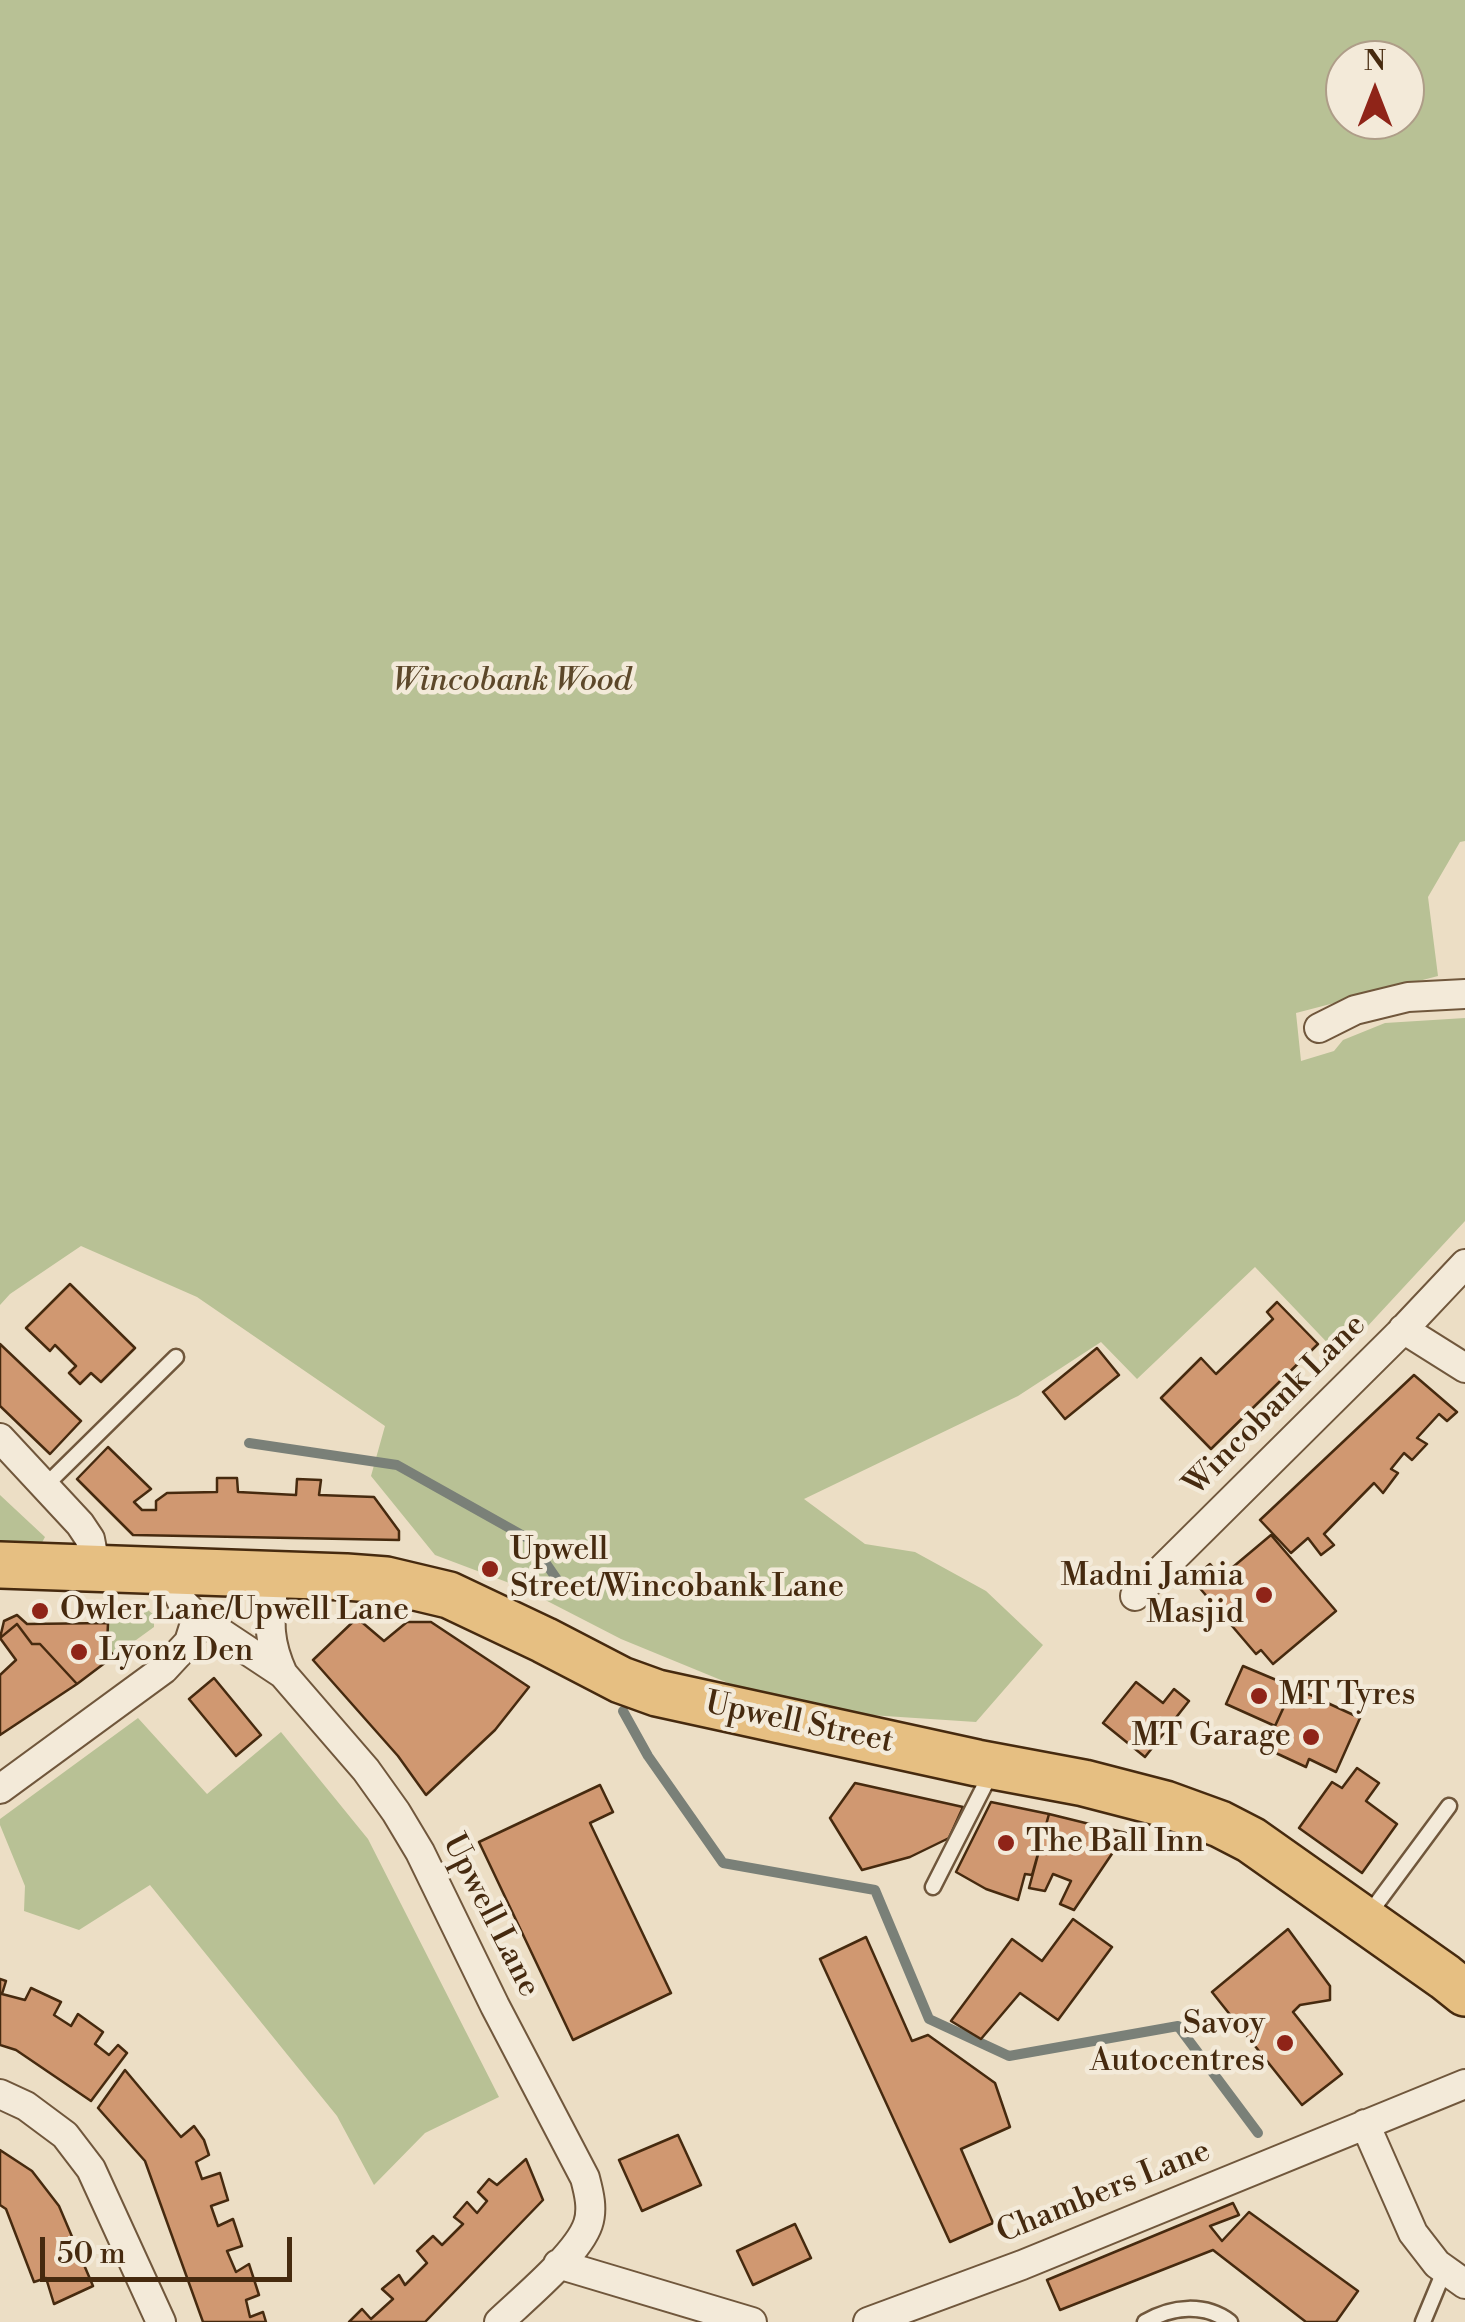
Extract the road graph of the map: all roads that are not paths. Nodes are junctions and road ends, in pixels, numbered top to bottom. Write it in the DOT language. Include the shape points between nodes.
graph roads {
  1 [pos="1465,994"];
  2 [pos="1319,1028"];
  3 [pos="1465,1264"];
  4 [pos="1403,1329"];
  5 [pos="176,1357"];
  6 [pos="1465,1368"];
  7 [pos="0,1438"];
  8 [pos="39,1477"];
  9 [pos="0,1565"];
  10 [pos="96,1570"];
  11 [pos="173,1572"];
  12 [pos="274,1575"];
  13 [pos="1135,1596"];
  14 [pos="196,1617"];
  15 [pos="283,1674"];
  16 [pos="994,1766"];
  17 [pos="0,1789"];
  18 [pos="1449,1806"];
  19 [pos="933,1887"];
  20 [pos="1366,1919"];
  21 [pos="1465,1993"];
  22 [pos="1465,2084"];
  23 [pos="0,2094"];
  24 [pos="1365,2124"];
  25 [pos="558,2264"];
  26 [pos="1455,2277"];
  27 [pos="161,2322"];
  28 [pos="499,2322"];
  29 [pos="752,2322"];
  30 [pos="868,2322"];
  31 [pos="1145,2322"];
  32 [pos="1230,2322"];
  33 [pos="1423,2322"];
  1 -- 2 [label="street" via="1408,996"];
  3 -- 4 [label="street, Wincobank Lane"];
  4 -- 6 [label="street"];
  4 -- 13 [label="street, Wincobank Lane"];
  5 -- 8 [label="lane"];
  7 -- 8 [label="street"];
  8 -- 10 [label="street" via="90,1539"];
  9 -- 10 [label="main road, Upwell Street"];
  10 -- 11 [label="main road, Upwell Street"];
  11 -- 12 [label="main road, Upwell Street"];
  11 -- 14 [label="street, Upwell Lane" via="182,1602"];
  12 -- 15 [label="street, Upwell Lane" via="270,1633"];
  12 -- 16 [label="main road, Upwell Street" via="411,1584 450,1595 657,1693"];
  14 -- 15 [label="street, Upwell Lane"];
  14 -- 17 [label="street" via="189,1642 164,1669"];
  15 -- 25 [label="street, Upwell Lane" via="396,1812 586,2178 587,2228"];
  16 -- 19 [label="lane"];
  16 -- 20 [label="main road, Upwell Street" via="1126,1793 1220,1824"];
  18 -- 20 [label="lane"];
  20 -- 21 [label="main road, Upwell Street"];
  22 -- 24 [label="street, Chambers Lane"];
  23 -- 27 [label="street" via="65,2135 91,2169"];
  24 -- 26 [label="street" via="1413,2234"];
  24 -- 30 [label="street, Chambers Lane"];
  25 -- 28 [label="street"];
  25 -- 29 [label="street"];
  26 -- 33 [label="lane"];
  31 -- 32 [label="lane" via="1196,2307"];
}
